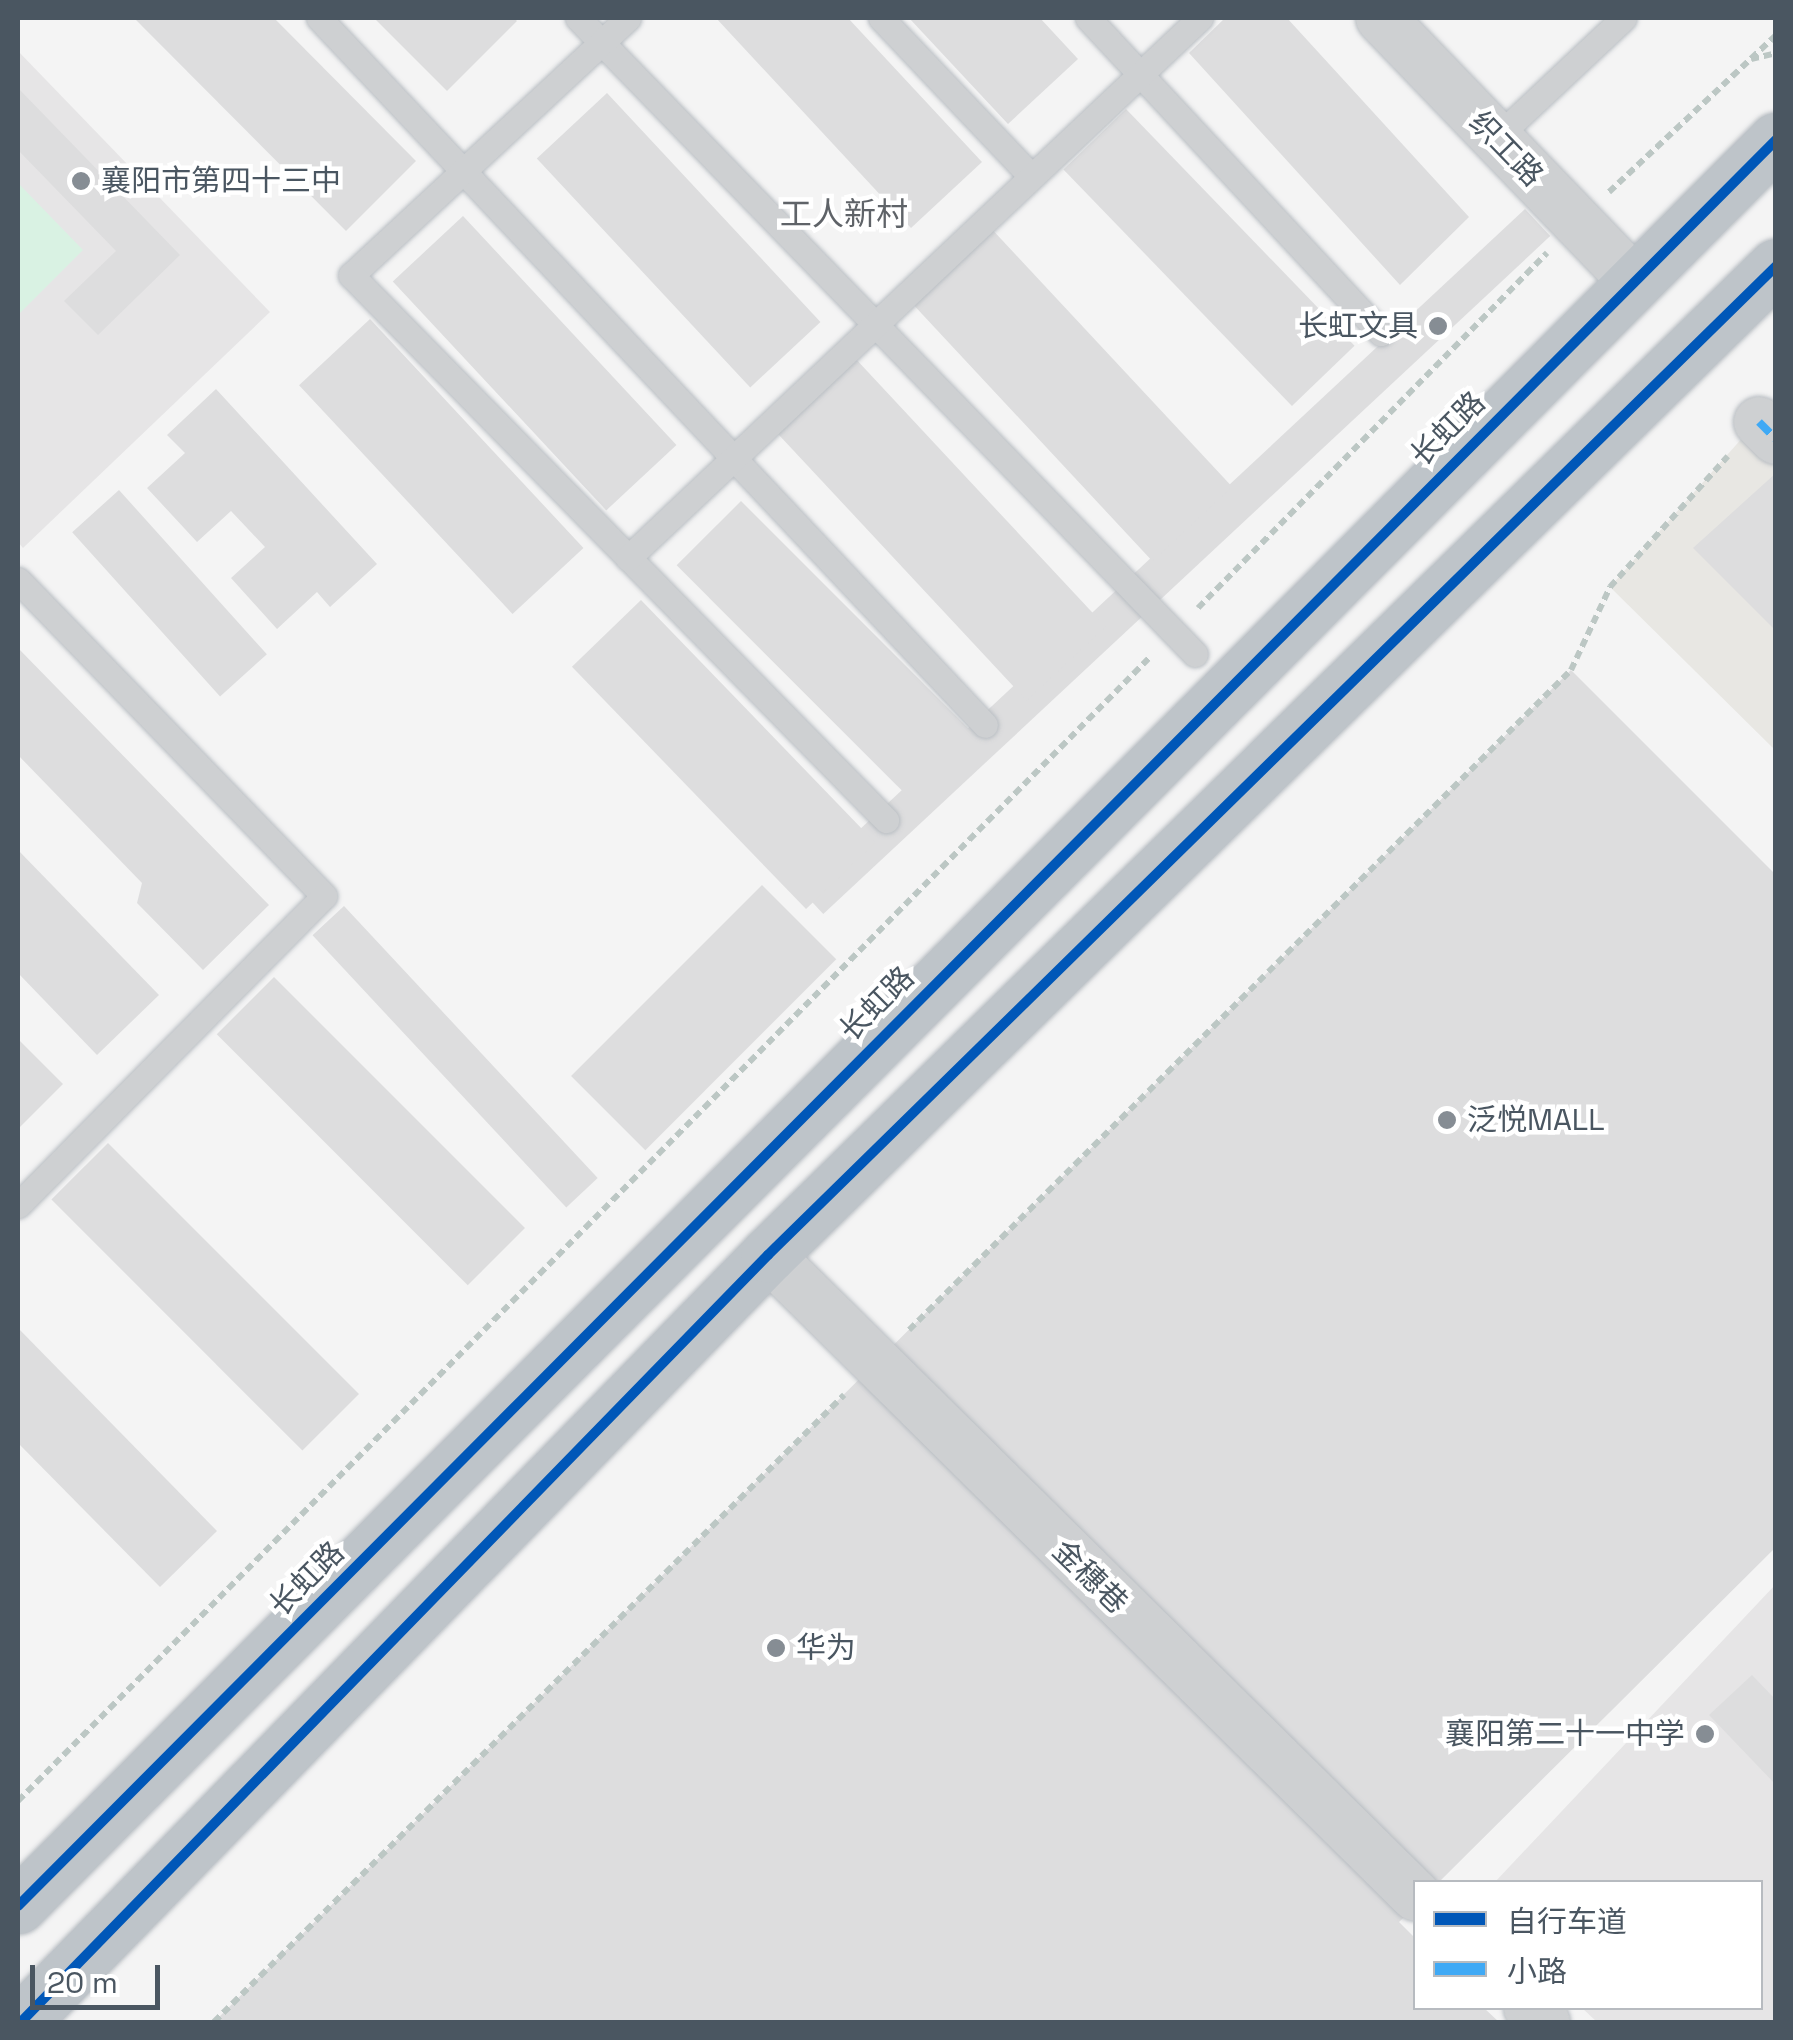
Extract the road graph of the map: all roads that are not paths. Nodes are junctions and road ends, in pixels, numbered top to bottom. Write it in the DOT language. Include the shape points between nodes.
graph roads {
  1 [pos="320,18"];
  2 [pos="578,18"];
  3 [pos="628,18"];
  4 [pos="881,18"];
  5 [pos="1088,18"];
  6 [pos="1200,18"];
  7 [pos="1382,18"];
  8 [pos="1624,18"];
  9 [pos="602,42"];
  10 [pos="1139,74"];
  11 [pos="1496,138"];
  12 [pos="1776,140"];
  13 [pos="464,170"];
  14 [pos="1031,176"];
  15 [pos="1774,271"];
  16 [pos="1632,279"];
  17 [pos="875,324"];
  18 [pos="1381,333"];
  19 [pos="730,461"];
  20 [pos="628,558"];
  21 [pos="18,580"];
  22 [pos="1195,654"];
  23 [pos="985,726"];
  24 [pos="886,820"];
  25 [pos="18,1205"];
  26 [pos="768,1255"];
  27 [pos="1413,1893"];
  28 [pos="18,1906"];
  29 [pos="21,2022"];
  1 -- 13 [label="lane"];
  2 -- 9 [label="lane"];
  3 -- 9 [label="lane"];
  4 -- 14 [label="lane"];
  5 -- 10 [label="lane"];
  6 -- 10 [label="lane"];
  7 -- 11 [label="street, 织工路"];
  8 -- 11 [label="lane"];
  9 -- 13 [label="lane"];
  9 -- 17 [label="lane"];
  10 -- 14 [label="lane"];
  10 -- 18 [label="lane"];
  11 -- 16 [label="street, 织工路"];
  12 -- 16 [label="highway, 长虹路"];
  13 -- 19 [label="lane"];
  13 -- 20 [label="lane" via="351,276"];
  14 -- 17 [label="lane"];
  15 -- 26 [label="highway"];
  16 -- 28 [label="highway, 长虹路"];
  17 -- 19 [label="lane"];
  17 -- 22 [label="lane"];
  19 -- 20 [label="lane"];
  19 -- 23 [label="lane"];
  20 -- 24 [label="lane"];
  21 -- 25 [label="lane" via="324,896"];
  26 -- 27 [label="street, 金穗巷"];
  26 -- 29 [label="highway"];
}
